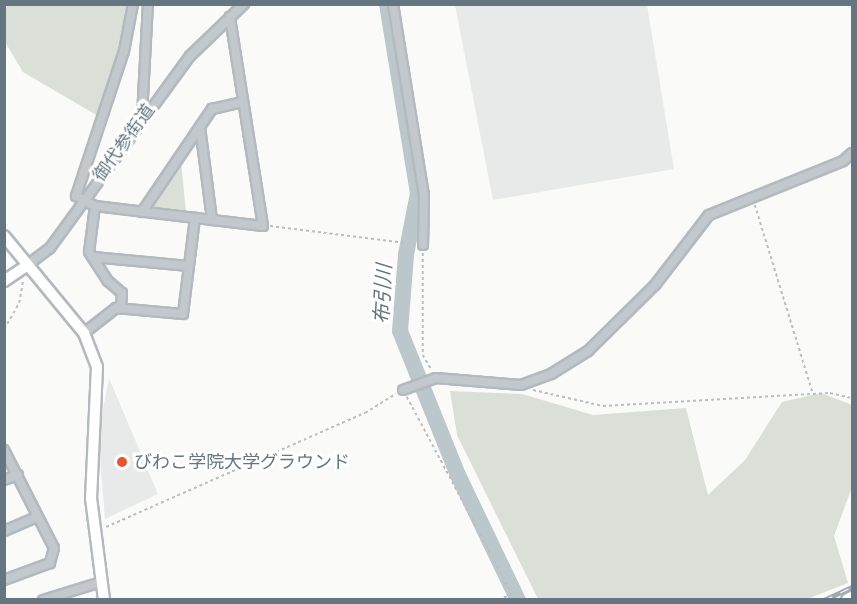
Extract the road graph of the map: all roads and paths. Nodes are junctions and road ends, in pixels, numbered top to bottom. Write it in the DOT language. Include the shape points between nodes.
graph roads {
  1 [pos="133,4"];
  2 [pos="148,4"];
  3 [pos="244,4"];
  4 [pos="393,4"];
  5 [pos="230,17"];
  6 [pos="242,102"];
  7 [pos="142,118"];
  8 [pos="200,127"];
  9 [pos="852,153"];
  10 [pos="752,195"];
  11 [pos="82,201"];
  12 [pos="95,206"];
  13 [pos="142,212"];
  14 [pos="195,218"];
  15 [pos="212,220"];
  16 [pos="263,226"];
  17 [pos="4,236"];
  18 [pos="423,245"];
  19 [pos="93,257"];
  20 [pos="26,266"];
  21 [pos="189,266"];
  22 [pos="23,280"];
  23 [pos="4,281"];
  24 [pos="121,309"];
  25 [pos="4,329"];
  26 [pos="84,333"];
  27 [pos="434,379"];
  28 [pos="521,385"];
  29 [pos="403,390"];
  30 [pos="813,394"];
  31 [pos="852,398"];
  32 [pos="4,450"];
  33 [pos="18,475"];
  34 [pos="4,480"];
  35 [pos="37,517"];
  36 [pos="4,531"];
  37 [pos="94,533"];
  38 [pos="4,580"];
  39 [pos="101,582"];
  40 [pos="43,600"];
  41 [pos="104,600"];
  42 [pos="500,600"];
  1 -- 11 [label="street" via="124,51 76,196"];
  2 -- 7 [label="street"];
  3 -- 5 [label="street, 御代参街道"];
  4 -- 18 [label="street" via="424,195"];
  5 -- 6 [label="street"];
  5 -- 7 [label="street, 御代参街道" via="190,56"];
  6 -- 8 [label="street" via="212,109"];
  6 -- 16 [label="street"];
  7 -- 11 [label="street, 御代参街道"];
  8 -- 13 [label="street"];
  8 -- 15 [label="street"];
  9 -- 10 [label="street" via="843,161"];
  10 -- 28 [label="street" via="709,215 655,285 588,351"];
  10 -- 30 [label="path"];
  11 -- 12 [label="street"];
  11 -- 20 [label="street, 御代参街道" via="50,248"];
  12 -- 13 [label="street"];
  12 -- 19 [label="street"];
  13 -- 14 [label="street"];
  14 -- 15 [label="street"];
  14 -- 21 [label="street"];
  15 -- 16 [label="street"];
  16 -- 18 [label="path"];
  17 -- 20 [label="street"];
  18 -- 27 [label="path" via="423,355"];
  19 -- 21 [label="street"];
  19 -- 24 [label="street" via="122,293"];
  20 -- 23 [label="street, 御代参街道"];
  20 -- 26 [label="street"];
  21 -- 24 [label="street" via="183,314"];
  22 -- 25 [label="path" via="19,303"];
  24 -- 26 [label="street"];
  26 -- 37 [label="street" via="97,367 91,477"];
  27 -- 28 [label="street"];
  27 -- 29 [label="street"];
  28 -- 30 [label="path" via="550,397 603,406"];
  29 -- 37 [label="path" via="365,413"];
  29 -- 42 [label="path" via="512,594"];
  30 -- 31 [label="path"];
  32 -- 33 [label="street"];
  33 -- 34 [label="street"];
  33 -- 35 [label="street"];
  35 -- 36 [label="street"];
  35 -- 38 [label="street" via="54,548 50,563"];
  37 -- 39 [label="street"];
  39 -- 40 [label="street"];
  39 -- 41 [label="street"];
}
